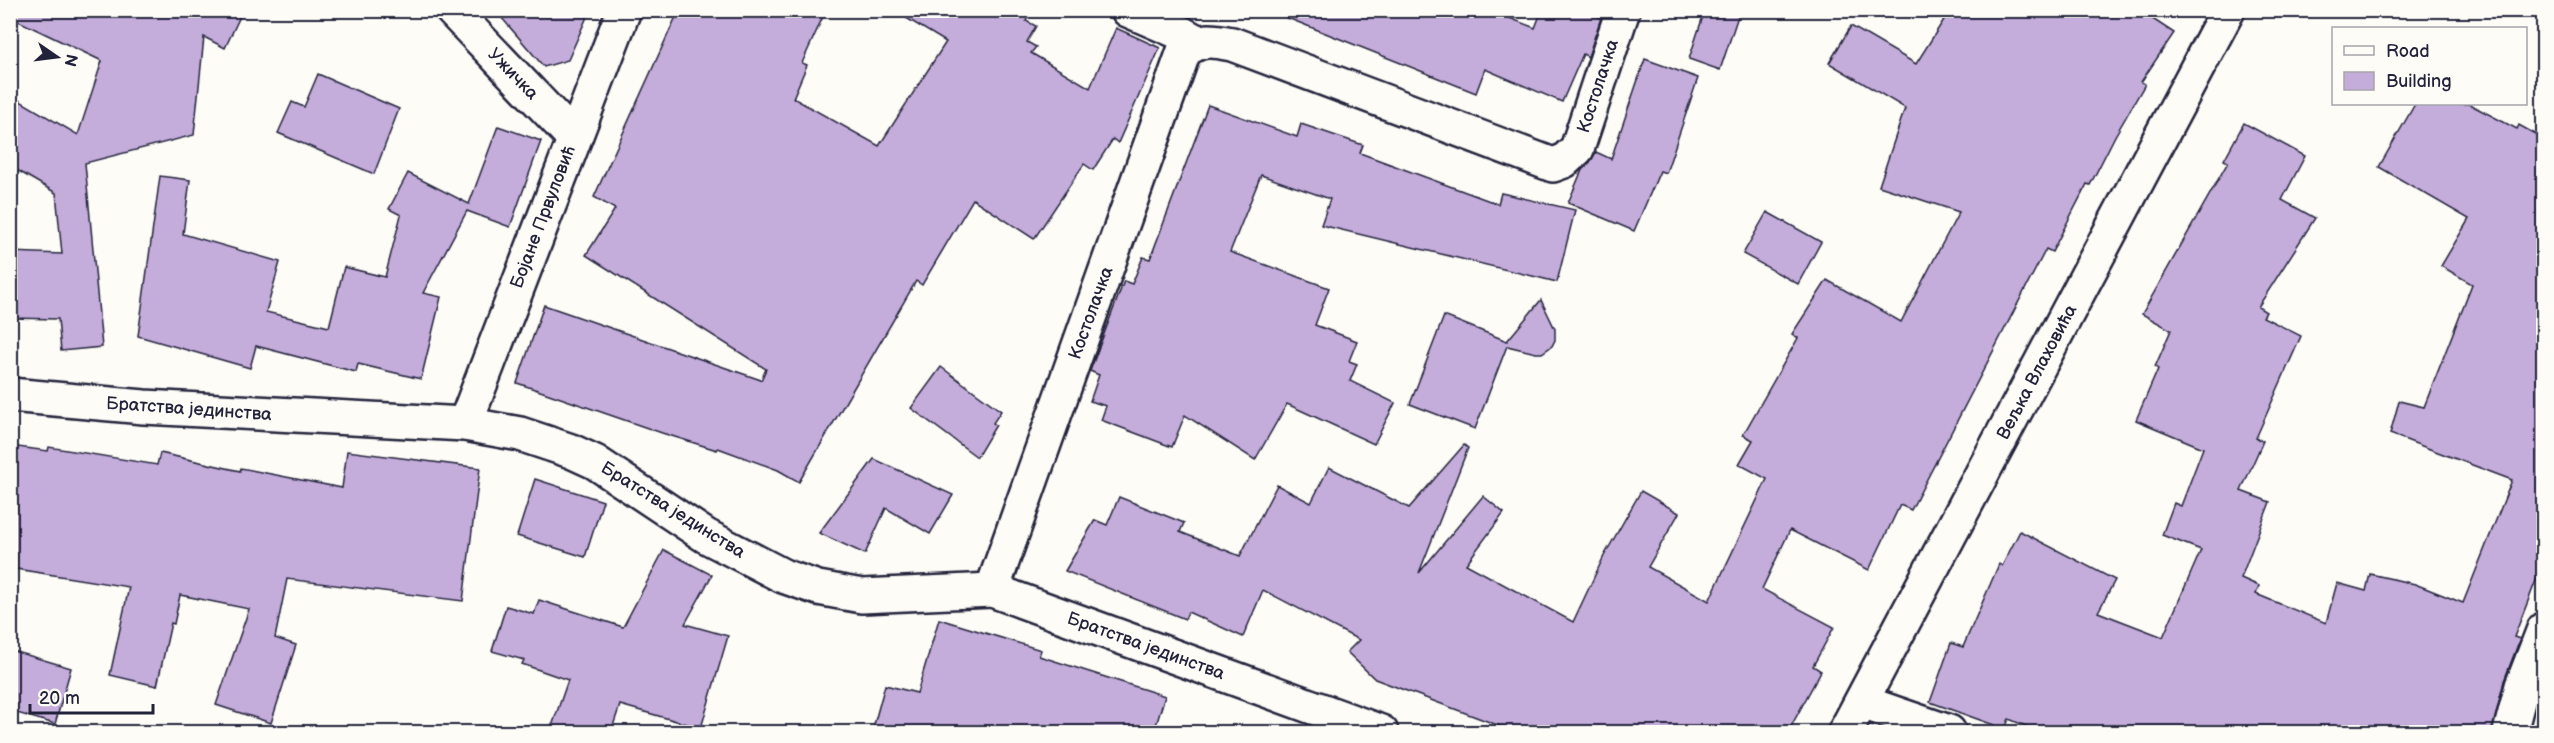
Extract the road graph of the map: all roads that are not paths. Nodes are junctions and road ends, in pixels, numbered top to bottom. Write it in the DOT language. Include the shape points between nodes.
graph roads {
  1 [pos="452,10"];
  2 [pos="624,10"];
  3 [pos="1128,10"];
  4 [pos="1623,10"];
  5 [pos="2228,10"];
  6 [pos="1197,42"];
  7 [pos="574,138"];
  8 [pos="10,395"];
  9 [pos="465,424"];
  10 [pos="992,590"];
  11 [pos="2544,629"];
  12 [pos="1862,702"];
  13 [pos="1381,732"];
  14 [pos="1845,732"];
  15 [pos="1949,732"];
  16 [pos="2510,732"];
  1 -- 7 [label="street, Ужичка"];
  2 -- 7 [label="street, Бојане Првуловић"];
  3 -- 6 [label="street, Костолачка"];
  4 -- 6 [label="street, Костолачка" via="1577,149 1553,165 1232,44"];
  5 -- 12 [label="street, Вељка Влаховића"];
  6 -- 10 [label="street, Костолачка" via="1184,51"];
  7 -- 9 [label="street, Бојане Првуловић"];
  8 -- 9 [label="street, Братства јединства" via="144,407"];
  9 -- 10 [label="street, Братства јединства" via="520,434 579,454 706,536 783,576 818,588 862,596"];
  10 -- 13 [label="street, Братства јединства"];
  11 -- 16 [label="street" via="2522,686"];
  12 -- 14 [label="street, Вељка Влаховића"];
  12 -- 15 [label="street"];
}
